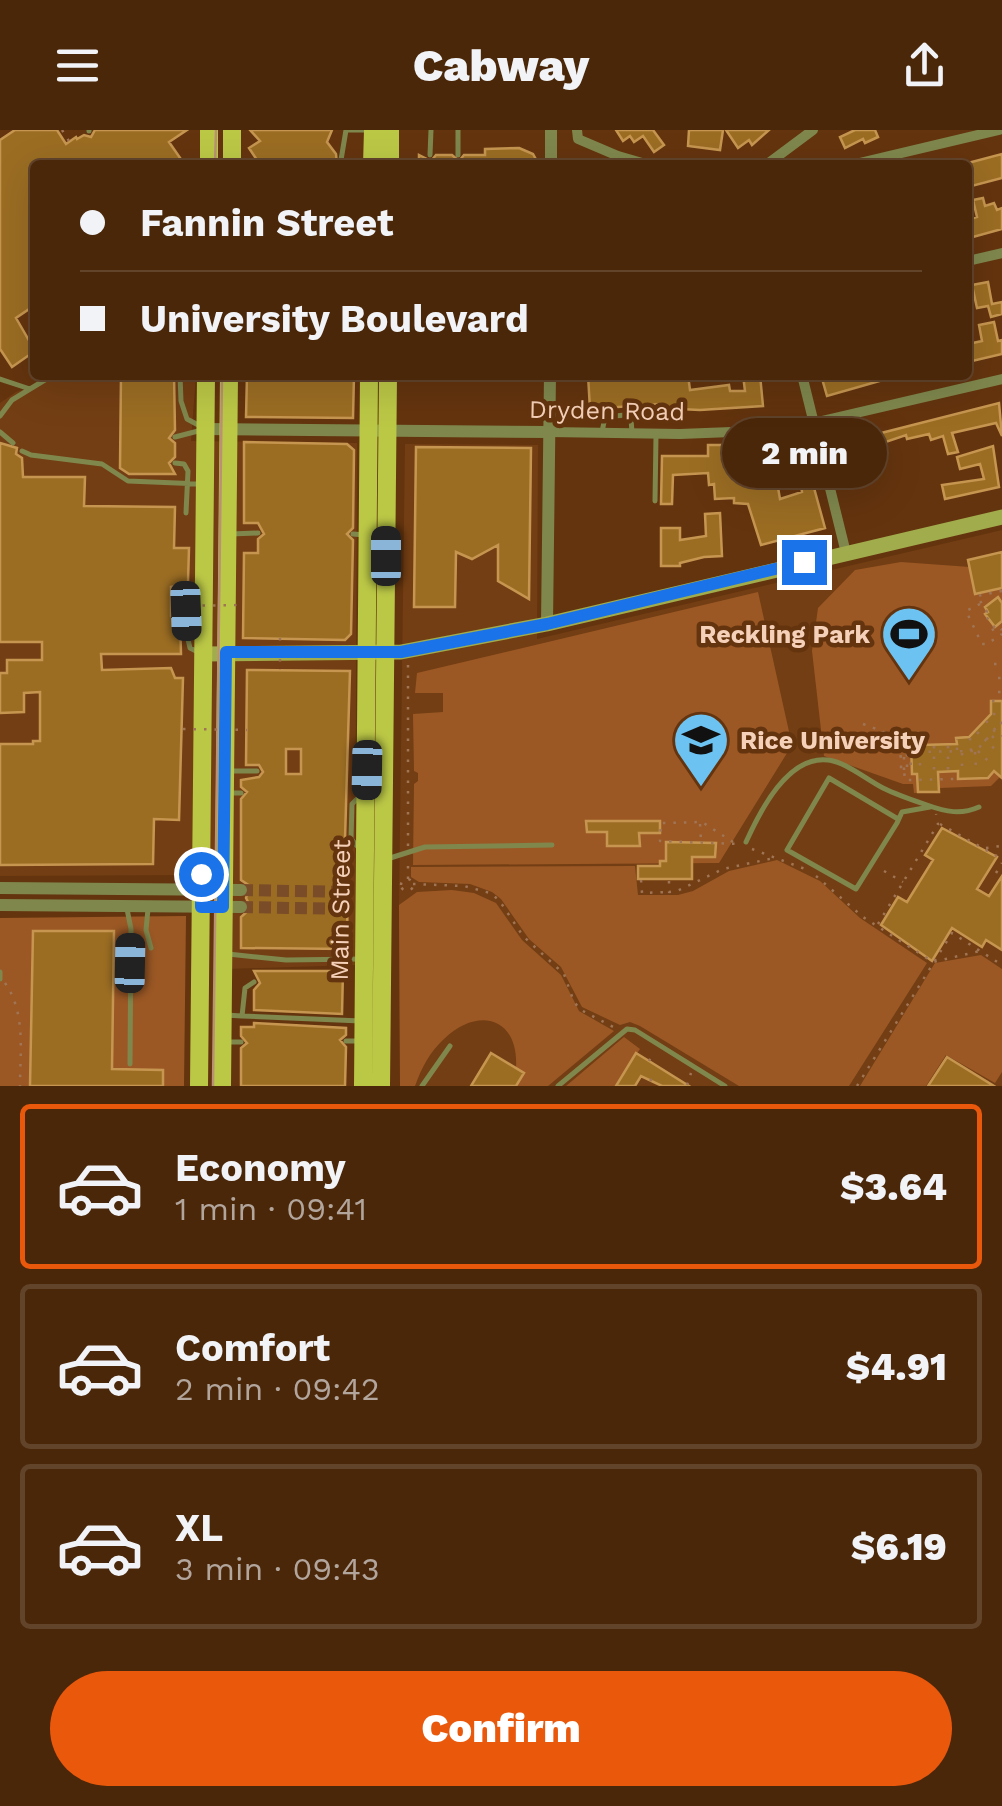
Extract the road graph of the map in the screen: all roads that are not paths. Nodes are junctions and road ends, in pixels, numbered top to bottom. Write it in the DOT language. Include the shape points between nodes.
graph roads {
  1 [pos="209,130"];
  2 [pos="232,130"];
  3 [pos="374,130"];
  4 [pos="390,130"];
  5 [pos="432,130"];
  6 [pos="458,130"];
  7 [pos="551,130"];
  8 [pos="577,130"];
  9 [pos="813,130"];
  10 [pos="999,130"];
  11 [pos="430,155"];
  12 [pos="458,155"];
  13 [pos="209,160"];
  14 [pos="232,160"];
  15 [pos="340,160"];
  16 [pos="372,160"];
  17 [pos="390,160"];
  18 [pos="551,160"];
  19 [pos="632,160"];
  20 [pos="773,160"];
  21 [pos="872,160"];
  22 [pos="1002,253"];
  23 [pos="972,260"];
  24 [pos="0,379"];
  25 [pos="45,380"];
  26 [pos="180,380"];
  27 [pos="209,380"];
  28 [pos="209,380"];
  29 [pos="229,380"];
  30 [pos="370,380"];
  31 [pos="387,380"];
  32 [pos="550,380"];
  33 [pos="803,380"];
  34 [pos="1002,380"];
  35 [pos="30,389"];
  36 [pos="0,416"];
  37 [pos="814,424"];
  38 [pos="205,429"];
  39 [pos="228,429"];
  40 [pos="378,430"];
  41 [pos="0,432"];
  42 [pos="549,432"];
  43 [pos="602,432"];
  44 [pos="632,433"];
  45 [pos="656,433"];
  46 [pos="175,437"];
  47 [pos="13,443"];
  48 [pos="22,451"];
  49 [pos="175,463"];
  50 [pos="195,484"];
  51 [pos="655,501"];
  52 [pos="186,512"];
  53 [pos="1002,517"];
  54 [pos="227,534"];
  55 [pos="258,534"];
  56 [pos="846,553"];
  57 [pos="185,587"];
  58 [pos="547,624"];
  59 [pos="226,652"];
  60 [pos="256,652"];
  61 [pos="377,652"];
  62 [pos="203,654"];
  63 [pos="254,670"];
  64 [pos="224,771"];
  65 [pos="257,771"];
  66 [pos="979,806"];
  67 [pos="932,807"];
  68 [pos="898,819"];
  69 [pos="746,842"];
  70 [pos="552,845"];
  71 [pos="374,856"];
  72 [pos="0,888"];
  73 [pos="126,889"];
  74 [pos="201,898"];
  75 [pos="232,898"];
  76 [pos="366,900"];
  77 [pos="0,906"];
  78 [pos="126,906"];
  79 [pos="148,906"];
  80 [pos="228,942"];
  81 [pos="151,948"];
  82 [pos="365,959"];
  83 [pos="254,982"];
  84 [pos="222,1015"];
  85 [pos="242,1016"];
  86 [pos="364,1021"];
  87 [pos="450,1046"];
  88 [pos="130,1064"];
  89 [pos="198,1086"];
  90 [pos="222,1086"];
  91 [pos="364,1086"];
  92 [pos="381,1086"];
  93 [pos="422,1086"];
  94 [pos="558,1086"];
  95 [pos="725,1086"];
  1 -- 13 [label="main road"];
  2 -- 14 [label="main road"];
  3 -- 15 [label="lane" via="346,130"];
  3 -- 16 [label="main road"];
  4 -- 17 [label="main road"];
  5 -- 11 [label="lane"];
  6 -- 12 [label="lane"];
  7 -- 18 [label="street"];
  8 -- 19 [label="street" via="578,139"];
  9 -- 20 [label="street"];
  10 -- 21 [label="street"];
  22 -- 23 [label="street"];
  24 -- 35 [label="lane"];
  25 -- 35 [label="lane"];
  26 -- 38 [label="lane" via="188,419"];
  27 -- 38 [label="main road"];
  28 -- 39 [label="main road" via="212,409"];
  29 -- 39 [label="main road"];
  30 -- 40 [label="main road, Main Street"];
  31 -- 40 [label="main road, Main Street"];
  32 -- 42 [label="street"];
  33 -- 37 [label="street"];
  34 -- 37 [label="street, Dryden Road"];
  35 -- 36 [label="lane"];
  37 -- 45 [label="street, Dryden Road" via="744,433"];
  37 -- 56 [label="street"];
  38 -- 39 [label="street, Dryden Road"];
  38 -- 46 [label="lane"];
  38 -- 50 [label="main road"];
  39 -- 40 [label="street, Dryden Road" via="316,436"];
  39 -- 54 [label="main road"];
  40 -- 42 [label="street, Dryden Road"];
  40 -- 61 [label="main road, Main Street"];
  40 -- 61 [label="main road, Main Street" via="360,534"];
  41 -- 47 [label="lane"];
  42 -- 43 [label="street, Dryden Road"];
  42 -- 58 [label="street"];
  43 -- 44 [label="street, Dryden Road"];
  43 -- 44 [label="lane" via="604,417 625,415"];
  44 -- 45 [label="street, Dryden Road"];
  45 -- 51 [label="lane"];
  48 -- 50 [label="lane" via="102,464 128,481"];
  49 -- 50 [label="lane" via="187,468"];
  50 -- 52 [label="lane"];
  50 -- 62 [label="main road"];
  53 -- 56 [label="main road"];
  54 -- 55 [label="lane"];
  54 -- 59 [label="main road"];
  56 -- 58 [label="main road"];
  57 -- 62 [label="lane" via="190,648"];
  58 -- 61 [label="main road"];
  59 -- 60 [label="main road"];
  59 -- 62 [label="main road"];
  59 -- 64 [label="main road"];
  60 -- 61 [label="main road" via="326,646"];
  60 -- 63 [label="lane"];
  61 -- 71 [label="main road, Main Street"];
  61 -- 71 [label="main road, Main Street" via="358,770"];
  62 -- 74 [label="main road"];
  64 -- 65 [label="lane"];
  64 -- 75 [label="main road" via="232,793"];
  66 -- 67 [label="lane" via="966,813"];
  67 -- 68 [label="lane" via="902,812"];
  67 -- 69 [label="lane" via="830,760 810,761 781,782"];
  68 -- 68 [label="lane" via="856,889 787,850 829,778"];
  70 -- 71 [label="lane" via="426,847"];
  71 -- 76 [label="main road, Main Street"];
  72 -- 73 [label="street"];
  73 -- 74 [label="street"];
  73 -- 78 [label="street"];
  74 -- 75 [label="street"];
  74 -- 79 [label="street"];
  74 -- 89 [label="main road"];
  75 -- 80 [label="main road"];
  76 -- 82 [label="main road, Main Street"];
  76 -- 92 [label="main road, Main Street"];
  77 -- 78 [label="street"];
  78 -- 79 [label="street"];
  78 -- 88 [label="lane"];
  79 -- 81 [label="lane"];
  80 -- 82 [label="lane" via="286,960"];
  80 -- 84 [label="main road"];
  82 -- 86 [label="main road, Main Street"];
  83 -- 85 [label="lane" via="245,988"];
  84 -- 85 [label="lane"];
  84 -- 90 [label="main road" via="232,1042"];
  85 -- 86 [label="lane"];
  86 -- 91 [label="main road, Main Street" via="355,1041"];
  87 -- 93 [label="lane"];
  94 -- 95 [label="lane" via="627,1030"];
}
